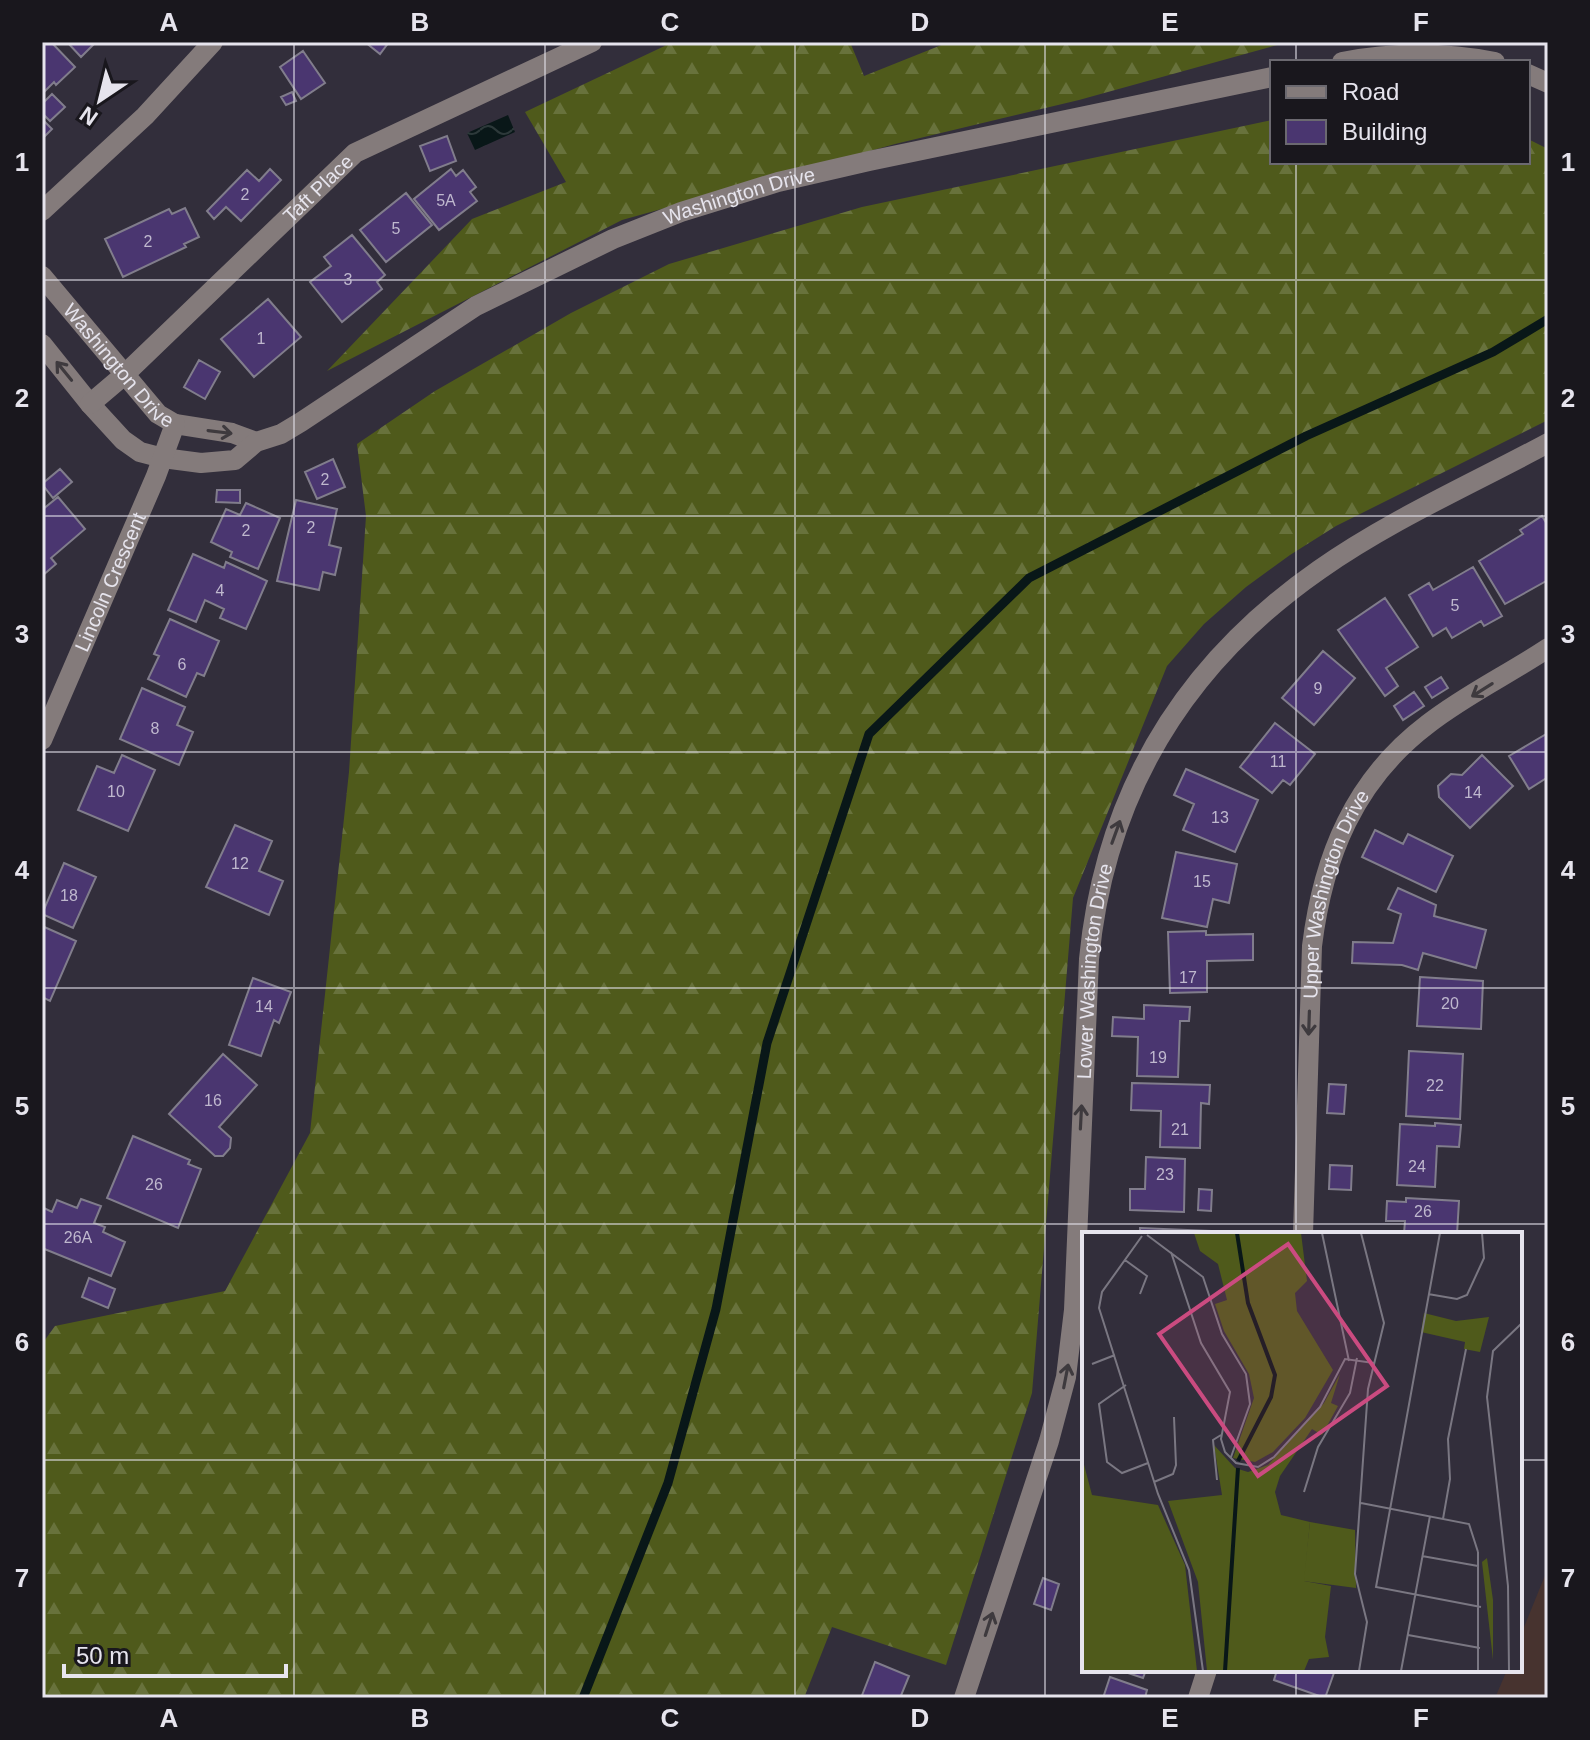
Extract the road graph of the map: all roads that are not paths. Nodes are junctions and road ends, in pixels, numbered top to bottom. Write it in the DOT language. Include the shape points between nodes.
graph roads {
  1 [pos="213,42"];
  2 [pos="592,42"];
  3 [pos="1357,60"];
  4 [pos="1484,60"];
  5 [pos="1270,77"];
  6 [pos="42,211"];
  7 [pos="42,276"];
  8 [pos="42,344"];
  9 [pos="123,376"];
  10 [pos="90,404"];
  11 [pos="175,424"];
  12 [pos="256,442"];
  13 [pos="1548,443"];
  14 [pos="163,458"];
  15 [pos="1548,648"];
  16 [pos="42,740"];
  17 [pos="1303,1232"];
  18 [pos="1206,1672"];
  19 [pos="964,1698"];
  20 [pos="1198,1698"];
  1 -- 6 [label="street" via="145,116"];
  2 -- 9 [label="street, Taft Place" via="355,153"];
  3 -- 4 [label="street" via="1453,54"];
  5 -- 12 [label="street, Washington Drive" via="869,161 681,212 476,306 301,422"];
  7 -- 9 [label="street, Washington Drive"];
  10 -- 8 [label="street, Washington Drive, one-way"];
  9 -- 10 [label="street, Taft Place"];
  9 -- 11 [label="street, Washington Drive" via="158,414"];
  10 -- 14 [label="street, Washington Drive" via="123,440"];
  11 -- 12 [label="street, Washington Drive, one-way"];
  11 -- 14 [label="street, Lincoln Crescent"];
  12 -- 14 [label="street, Washington Drive" via="235,460"];
  19 -- 13 [label="street, Lower Washington Drive, one-way" via="1066,1377 1094,909 1137,780 1197,679 1277,601 1367,540"];
  14 -- 16 [label="street, Lincoln Crescent"];
  15 -- 17 [label="street, Upper Washington Drive, one-way" via="1428,723 1397,751 1347,817 1331,852 1317,901 1312,946"];
  18 -- 20 [label="street"];
}
